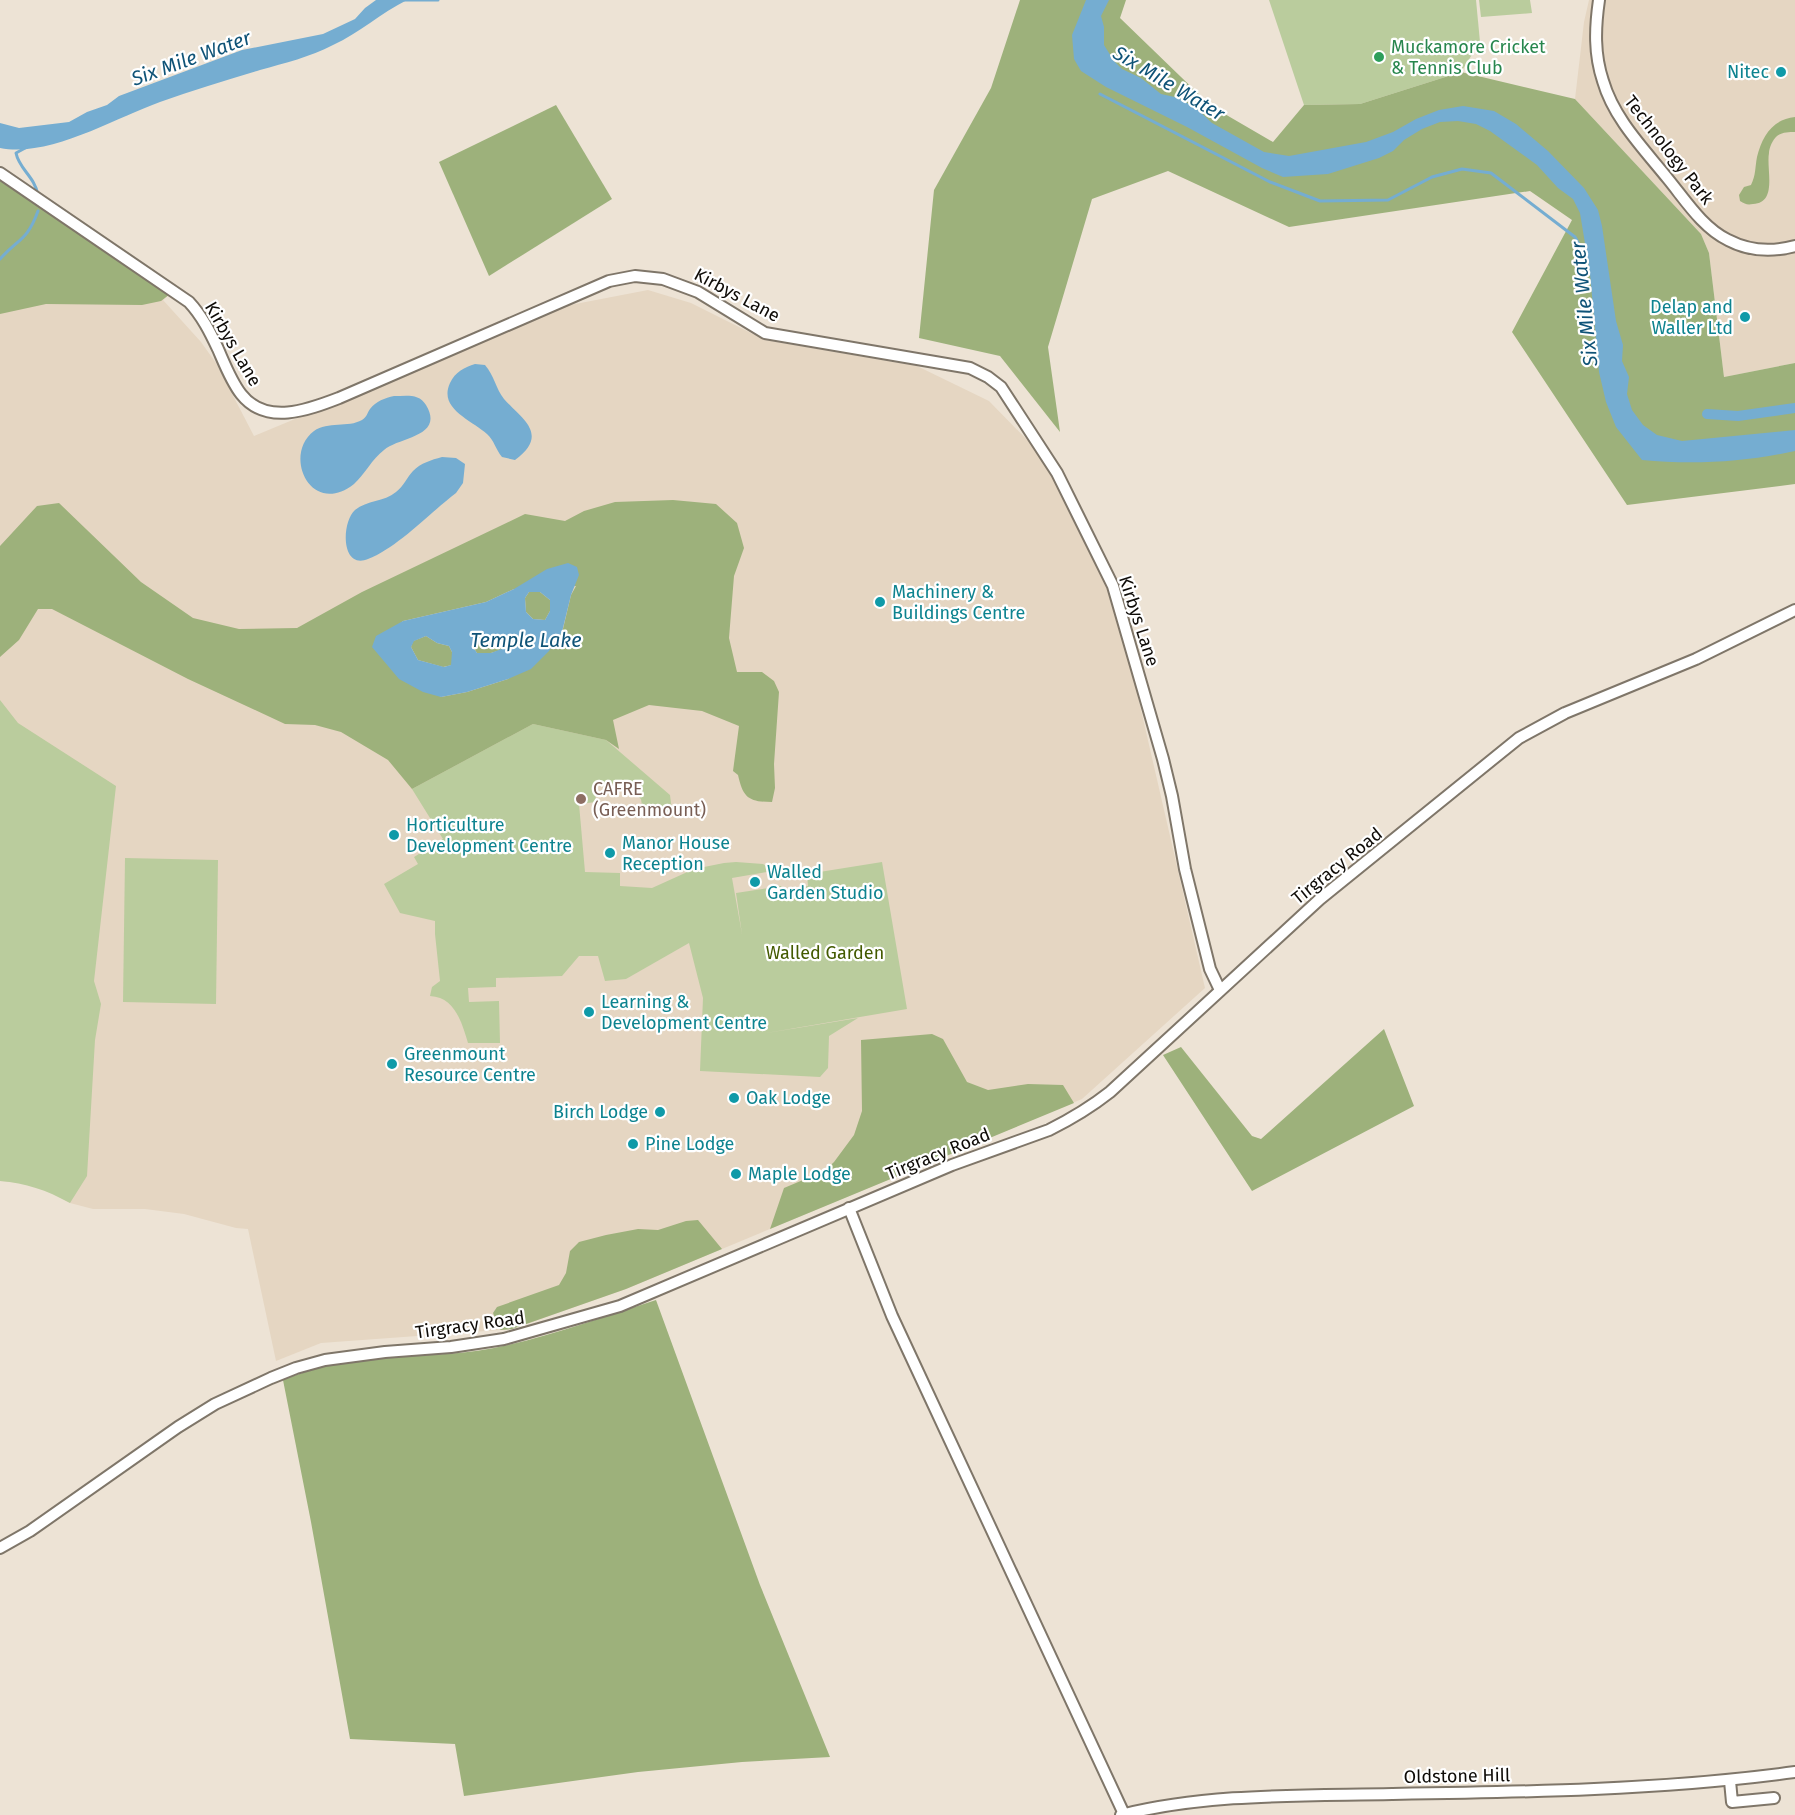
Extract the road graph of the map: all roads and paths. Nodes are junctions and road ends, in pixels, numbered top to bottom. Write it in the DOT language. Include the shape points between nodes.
graph roads {
  1 [pos="1599,0"];
  2 [pos="0,173"];
  3 [pos="1795,246"];
  4 [pos="1795,610"];
  5 [pos="1220,990"];
  6 [pos="849,1208"];
  7 [pos="0,1548"];
  8 [pos="1795,1772"];
  9 [pos="1730,1781"];
  10 [pos="1774,1798"];
  11 [pos="1122,1815"];
  1 -- 3 [label="street, Technology Park" via="1599,67 1608,97 1627,128 1715,232 1752,248"];
  2 -- 5 [label="street, Kirbys Lane" via="189,302 207,326 242,396 271,412 306,410 339,398 600,285 635,276 681,284 775,336 946,363 988,377 1001,387 1057,473 1113,586 1163,759 1210,969"];
  4 -- 5 [label="street, Tirgracy Road" via="1695,659 1565,713 1519,738 1320,899"];
  5 -- 6 [label="street, Tirgracy Road" via="1084,1112 1049,1130"];
  6 -- 7 [label="street, Tirgracy Road" via="620,1306 548,1328 483,1343 325,1360 279,1375 215,1404"];
  6 -- 11 [label="street" via="892,1316"];
  8 -- 9 [label="street, Oldstone Hill"];
  9 -- 10 [label="street" via="1732,1803"];
  9 -- 11 [label="street, Oldstone Hill" via="1500,1792 1221,1798"];
}
